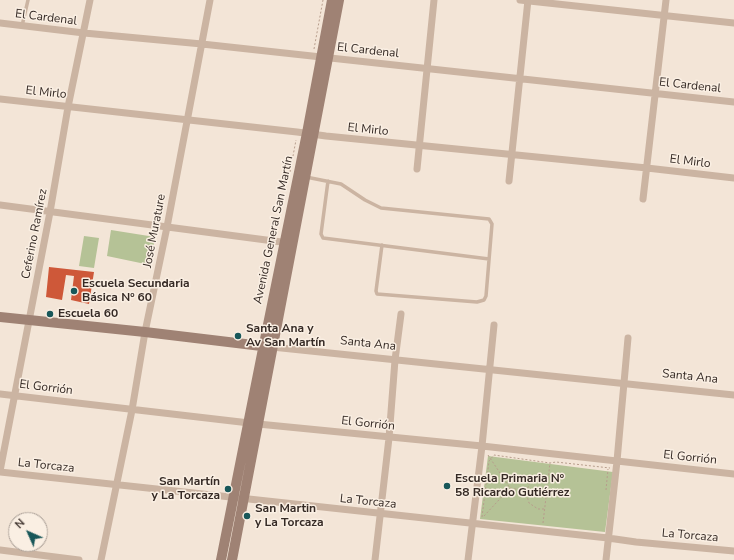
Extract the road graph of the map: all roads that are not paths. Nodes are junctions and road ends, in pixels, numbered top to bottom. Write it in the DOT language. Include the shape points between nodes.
graph roads {
  1 [pos="28,0"];
  2 [pos="90,0"];
  3 [pos="210,0"];
  4 [pos="332,0"];
  5 [pos="339,0"];
  6 [pos="434,0"];
  7 [pos="520,0"];
  8 [pos="528,0"];
  9 [pos="666,0"];
  10 [pos="664,15"];
  11 [pos="0,23"];
  12 [pos="734,23"];
  13 [pos="22,26"];
  14 [pos="84,33"];
  15 [pos="202,44"];
  16 [pos="324,58"];
  17 [pos="427,69"];
  18 [pos="520,79"];
  19 [pos="656,93"];
  20 [pos="0,99"];
  21 [pos="734,102"];
  22 [pos="68,107"];
  23 [pos="187,120"];
  24 [pos="310,134"];
  25 [pos="419,146"];
  26 [pos="511,156"];
  27 [pos="647,168"];
  28 [pos="417,169"];
  29 [pos="302,176"];
  30 [pos="734,178"];
  31 [pos="328,181"];
  32 [pos="509,181"];
  33 [pos="643,199"];
  34 [pos="0,205"];
  35 [pos="50,212"];
  36 [pos="167,227"];
  37 [pos="289,243"];
  38 [pos="382,245"];
  39 [pos="489,259"];
  40 [pos="401,314"];
  41 [pos="0,317"];
  42 [pos="30,320"];
  43 [pos="494,325"];
  44 [pos="145,332"];
  45 [pos="628,338"];
  46 [pos="268,347"];
  47 [pos="395,360"];
  48 [pos="489,370"];
  49 [pos="624,384"];
  50 [pos="0,394"];
  51 [pos="14,395"];
  52 [pos="734,395"];
  53 [pos="132,410"];
  54 [pos="253,424"];
  55 [pos="389,438"];
  56 [pos="482,446"];
  57 [pos="617,465"];
  58 [pos="0,472"];
  59 [pos="734,474"];
  60 [pos="116,485"];
  61 [pos="239,499"];
  62 [pos="380,514"];
  63 [pos="472,524"];
  64 [pos="608,538"];
  65 [pos="0,550"];
  66 [pos="734,551"];
  67 [pos="79,560"];
  68 [pos="101,560"];
  69 [pos="221,560"];
  70 [pos="232,560"];
  71 [pos="375,560"];
  72 [pos="468,560"];
  73 [pos="606,560"];
  1 -- 13 [label="lane"];
  2 -- 14 [label="street, Ceferino Ramírez"];
  3 -- 15 [label="street, José Murature"];
  4 -- 16 [label="main road, Avenida General San Martín"];
  5 -- 16 [label="main road, Avenida General San Martín"];
  6 -- 17 [label="street"];
  7 -- 8 [label="street"];
  8 -- 10 [label="street"];
  8 -- 18 [label="street"];
  9 -- 10 [label="street"];
  10 -- 12 [label="street"];
  10 -- 19 [label="street"];
  11 -- 13 [label="street, El Cardenal"];
  13 -- 14 [label="street, El Cardenal"];
  14 -- 15 [label="street, El Cardenal"];
  14 -- 22 [label="street, Ceferino Ramírez"];
  15 -- 16 [label="street, El Cardenal"];
  15 -- 23 [label="street, José Murature"];
  16 -- 17 [label="street, El Cardenal"];
  16 -- 24 [label="main road, Avenida General San Martín"];
  17 -- 18 [label="street, El Cardenal"];
  17 -- 25 [label="street"];
  18 -- 19 [label="street, El Cardenal"];
  18 -- 26 [label="street"];
  19 -- 21 [label="street, El Cardenal"];
  19 -- 27 [label="street"];
  20 -- 22 [label="street, El Mirlo"];
  22 -- 23 [label="street, El Mirlo"];
  22 -- 35 [label="street, Ceferino Ramírez"];
  23 -- 24 [label="street, El Mirlo"];
  23 -- 36 [label="street, José Murature"];
  24 -- 25 [label="street, El Mirlo"];
  24 -- 29 [label="main road, Avenida General San Martín"];
  25 -- 26 [label="street, El Mirlo"];
  25 -- 28 [label="street"];
  26 -- 27 [label="street, El Mirlo"];
  26 -- 32 [label="street"];
  27 -- 30 [label="street, El Mirlo"];
  27 -- 33 [label="street"];
  29 -- 31 [label="lane"];
  29 -- 37 [label="main road, Avenida General San Martín"];
  31 -- 38 [label="lane" via="321,236"];
  31 -- 39 [label="lane" via="341,184 381,208 489,220 492,224"];
  34 -- 35 [label="street"];
  35 -- 36 [label="street"];
  35 -- 42 [label="street, Ceferino Ramírez"];
  36 -- 37 [label="street"];
  36 -- 44 [label="street, José Murature"];
  37 -- 46 [label="main road, Avenida General San Martín"];
  38 -- 39 [label="lane"];
  38 -- 39 [label="lane" via="377,294 481,302 486,296"];
  40 -- 47 [label="street"];
  41 -- 42 [label="main road, Santa Ana"];
  42 -- 44 [label="main road, Santa Ana"];
  42 -- 51 [label="street, Ceferino Ramírez"];
  43 -- 48 [label="street"];
  44 -- 46 [label="main road, Santa Ana"];
  44 -- 53 [label="street, José Murature"];
  45 -- 49 [label="street"];
  46 -- 47 [label="street, Santa Ana"];
  46 -- 54 [label="main road, Avenida General San Martín"];
  47 -- 48 [label="street, Santa Ana"];
  47 -- 55 [label="street"];
  48 -- 49 [label="street, Santa Ana"];
  48 -- 56 [label="street"];
  49 -- 52 [label="street, Santa Ana"];
  49 -- 57 [label="street"];
  50 -- 51 [label="street, El Gorrión"];
  51 -- 53 [label="street, El Gorrión"];
  51 -- 58 [label="street, Ceferino Ramírez"];
  53 -- 54 [label="street, El Gorrión"];
  53 -- 60 [label="street, José Murature"];
  54 -- 55 [label="street, El Gorrión"];
  54 -- 61 [label="main road, Avenida General San Martín"];
  55 -- 56 [label="street, El Gorrión"];
  55 -- 62 [label="street"];
  56 -- 57 [label="street, El Gorrión"];
  56 -- 63 [label="street"];
  57 -- 59 [label="street, El Gorrión"];
  57 -- 64 [label="street"];
  58 -- 60 [label="street, La Torcaza"];
  60 -- 61 [label="street, La Torcaza"];
  60 -- 68 [label="street, José Murature"];
  61 -- 62 [label="street, La Torcaza"];
  61 -- 69 [label="main road, Avenida General San Martín"];
  61 -- 70 [label="main road, Avenida General San Martín"];
  62 -- 63 [label="street, La Torcaza"];
  62 -- 71 [label="street"];
  63 -- 64 [label="street, La Torcaza"];
  63 -- 72 [label="street"];
  64 -- 66 [label="street, La Torcaza"];
  64 -- 73 [label="street"];
  65 -- 67 [label="street"];
}
